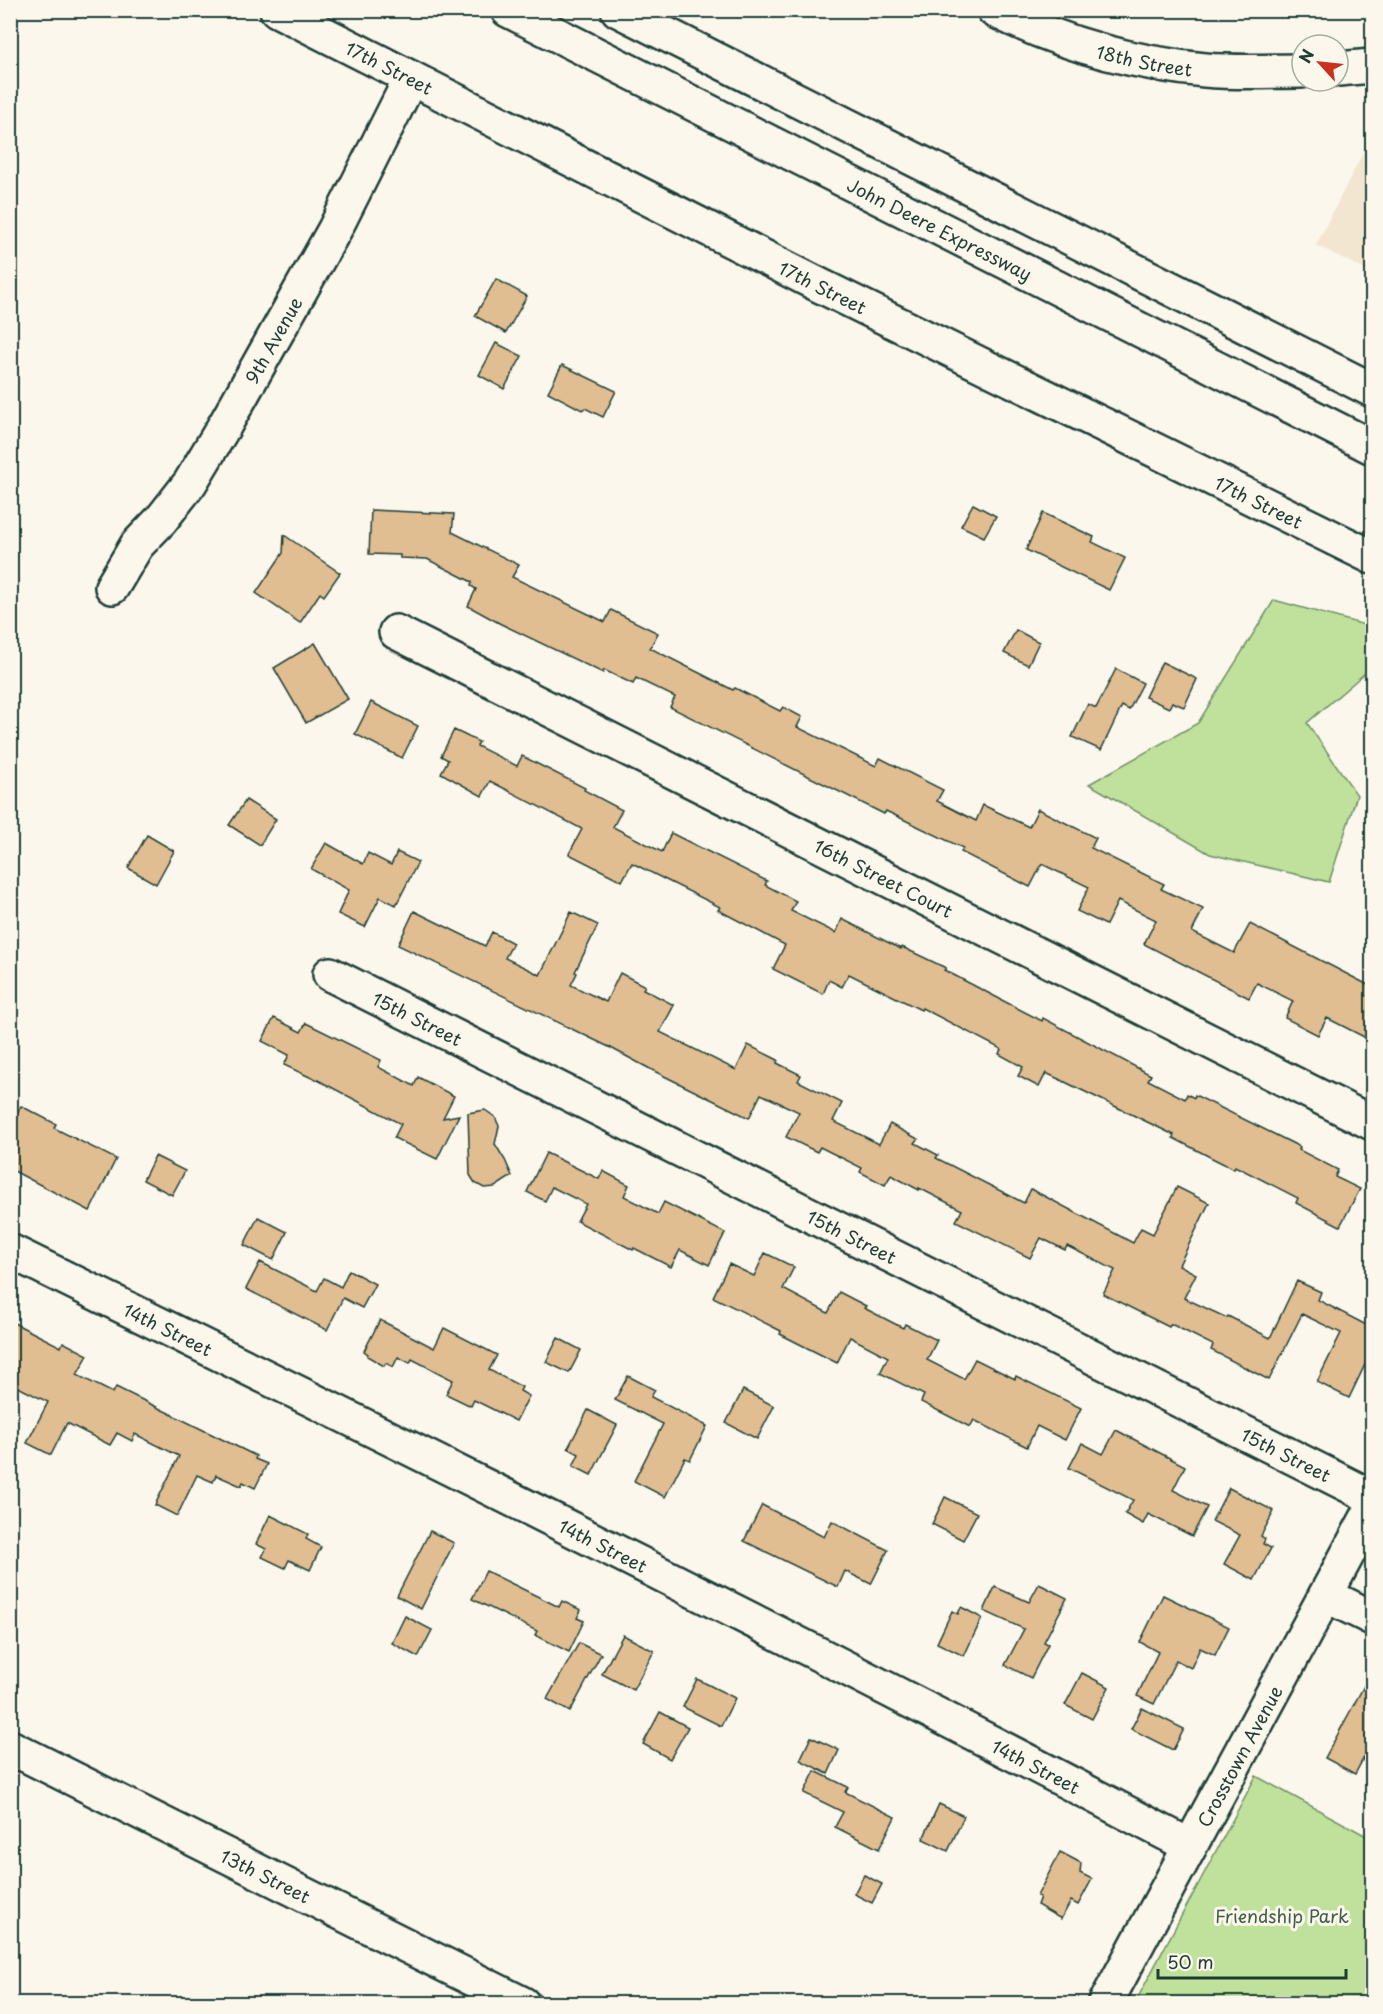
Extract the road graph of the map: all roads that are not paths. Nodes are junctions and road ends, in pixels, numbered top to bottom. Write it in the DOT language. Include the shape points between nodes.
graph roads {
  1 [pos="277,10"];
  2 [pos="508,10"];
  3 [pos="618,10"];
  4 [pos="994,10"];
  5 [pos="1372,66"];
  6 [pos="1350,68"];
  7 [pos="1290,71"];
  8 [pos="411,78"];
  9 [pos="1372,390"];
  10 [pos="1368,446"];
  11 [pos="1372,557"];
  12 [pos="112,587"];
  13 [pos="396,632"];
  14 [pos="330,974"];
  15 [pos="1372,1123"];
  16 [pos="10,1251"];
  17 [pos="1372,1497"];
  18 [pos="1372,1509"];
  19 [pos="1326,1594"];
  20 [pos="1372,1618"];
  21 [pos="10,1746"];
  22 [pos="1190,1846"];
  23 [pos="524,2004"];
  24 [pos="1105,2004"];
  1 -- 8 [label="main road, 17th Street"];
  2 -- 10 [label="main road, John Deere Expressway"];
  3 -- 9 [label="main road"];
  4 -- 7 [label="main road, 18th Street" via="1074,44 1135,59 1206,70"];
  5 -- 6 [label="main road"];
  8 -- 11 [label="main road, 17th Street" via="819,285"];
  8 -- 12 [label="main road, 9th Avenue" via="334,229 226,423 190,483 137,545"];
  13 -- 15 [label="main road, 16th Street Court"];
  14 -- 17 [label="main road, 15th Street"];
  16 -- 22 [label="main road, 14th Street" via="429,1457"];
  18 -- 19 [label="main road, Crosstown Avenue"];
  19 -- 20 [label="main road"];
  19 -- 22 [label="main road, Crosstown Avenue"];
  21 -- 23 [label="main road, 13th Street"];
  22 -- 24 [label="main road, Crosstown Avenue"];
}
